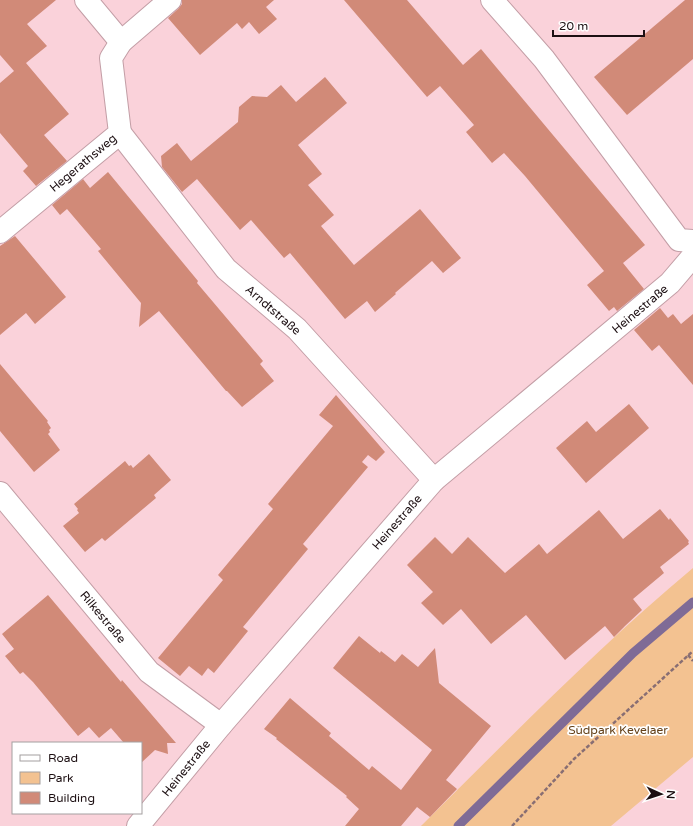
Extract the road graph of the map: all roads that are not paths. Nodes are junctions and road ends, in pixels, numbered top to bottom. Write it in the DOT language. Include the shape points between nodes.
graph roads {
  1 [pos="86,0"];
  2 [pos="170,0"];
  3 [pos="492,0"];
  4 [pos="121,42"];
  5 [pos="120,133"];
  6 [pos="0,232"];
  7 [pos="693,241"];
  8 [pos="693,256"];
  9 [pos="434,480"];
  10 [pos="0,493"];
  11 [pos="221,726"];
  12 [pos="138,826"];
  1 -- 4 [label="street"];
  2 -- 4 [label="street, Hegerathsweg"];
  3 -- 7 [label="street" via="544,59 679,240"];
  4 -- 5 [label="street, Hegerathsweg" via="111,58"];
  5 -- 6 [label="street, Hegerathsweg"];
  5 -- 9 [label="street, Arndtstraße" via="226,269 297,329"];
  8 -- 9 [label="street, Heinestraße" via="670,284"];
  9 -- 11 [label="street, Heinestraße"];
  10 -- 11 [label="street, Rilkestraße" via="149,672"];
  11 -- 12 [label="street, Heinestraße"];
}
